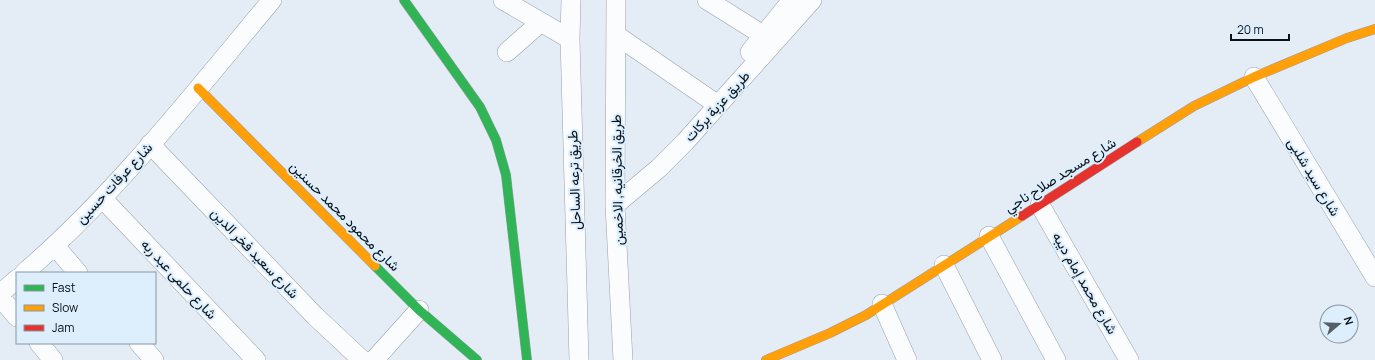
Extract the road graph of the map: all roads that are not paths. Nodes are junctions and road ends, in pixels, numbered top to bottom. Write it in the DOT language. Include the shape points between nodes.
graph roads {
  1 [pos="272,0"];
  2 [pos="503,0"];
  3 [pos="571,0"];
  4 [pos="616,0"];
  5 [pos="707,0"];
  6 [pos="812,0"];
  7 [pos="406,1"];
  8 [pos="789,1"];
  9 [pos="541,22"];
  10 [pos="1375,29"];
  11 [pos="763,34"];
  12 [pos="616,35"];
  13 [pos="570,39"];
  14 [pos="507,52"];
  15 [pos="1254,77"];
  16 [pos="741,79"];
  17 [pos="198,88"];
  18 [pos="718,105"];
  19 [pos="150,144"];
  20 [pos="102,198"];
  21 [pos="615,205"];
  22 [pos="1040,205"];
  23 [pos="989,236"];
  24 [pos="55,246"];
  25 [pos="944,265"];
  26 [pos="25,272"];
  27 [pos="77,272"];
  28 [pos="1375,277"];
  29 [pos="16,280"];
  30 [pos="0,294"];
  31 [pos="0,297"];
  32 [pos="882,304"];
  33 [pos="419,310"];
  34 [pos="16,316"];
  35 [pos="40,344"];
  36 [pos="140,344"];
  37 [pos="53,360"];
  38 [pos="154,360"];
  39 [pos="256,360"];
  40 [pos="362,360"];
  41 [pos="374,360"];
  42 [pos="477,360"];
  43 [pos="527,360"];
  44 [pos="579,360"];
  45 [pos="624,360"];
  46 [pos="766,360"];
  47 [pos="907,360"];
  48 [pos="992,360"];
  49 [pos="1056,360"];
  50 [pos="1129,360"];
  1 -- 17 [label="street, شارع عرفات حسين"];
  2 -- 9 [label="street"];
  3 -- 13 [label="street, طريق ترعه الساحل"];
  4 -- 12 [label="street, طريق الخرقانيه, الاخمين"];
  5 -- 11 [label="street"];
  6 -- 16 [label="street, طريق عزبة بركات"];
  7 -- 43 [label="street" via="480,107 496,140 506,175"];
  8 -- 11 [label="street"];
  9 -- 13 [label="street"];
  9 -- 14 [label="street"];
  10 -- 15 [label="street, شارع مسجد صلاح ناجي"];
  11 -- 16 [label="street" via="739,66 738,73"];
  12 -- 18 [label="street"];
  12 -- 21 [label="street, طريق الخرقانيه, الاخمين"];
  13 -- 44 [label="street, طريق ترعه الساحل"];
  15 -- 22 [label="street, شارع مسجد صلاح ناجي" via="1194,106"];
  15 -- 28 [label="street, شارع سيد شلبى"];
  16 -- 18 [label="street, طريق عزبة بركات"];
  17 -- 19 [label="street, شارع عرفات حسين"];
  17 -- 33 [label="street, شارع محمود محمد حسنين"];
  18 -- 21 [label="street, طريق عزبة بركات" via="659,168"];
  19 -- 20 [label="street, شارع عرفات حسين"];
  19 -- 40 [label="street, شارع سعيد فخر الدين" via="315,316"];
  20 -- 24 [label="street, شارع عرفات حسين"];
  20 -- 39 [label="street, شارع حلمى عبد ربه"];
  21 -- 45 [label="street, طريق الخرقانيه, الاخمين"];
  22 -- 23 [label="street, شارع مسجد صلاح ناجي"];
  22 -- 50 [label="street, شارع محمد إمام ديبه"];
  23 -- 25 [label="street, شارع مسجد صلاح ناجي"];
  23 -- 49 [label="street"];
  24 -- 26 [label="street, شارع عرفات حسين"];
  24 -- 27 [label="street"];
  25 -- 32 [label="street, شارع مسجد صلاح ناجي"];
  25 -- 48 [label="street"];
  29 -- 30 [label="street"];
  31 -- 34 [label="street"];
  32 -- 46 [label="street, شارع مسجد صلاح ناجي" via="830,333"];
  32 -- 47 [label="street"];
  33 -- 41 [label="street"];
  33 -- 42 [label="street, شارع محمود محمد حسنين"];
  35 -- 37 [label="street"];
  36 -- 38 [label="street"];
}
